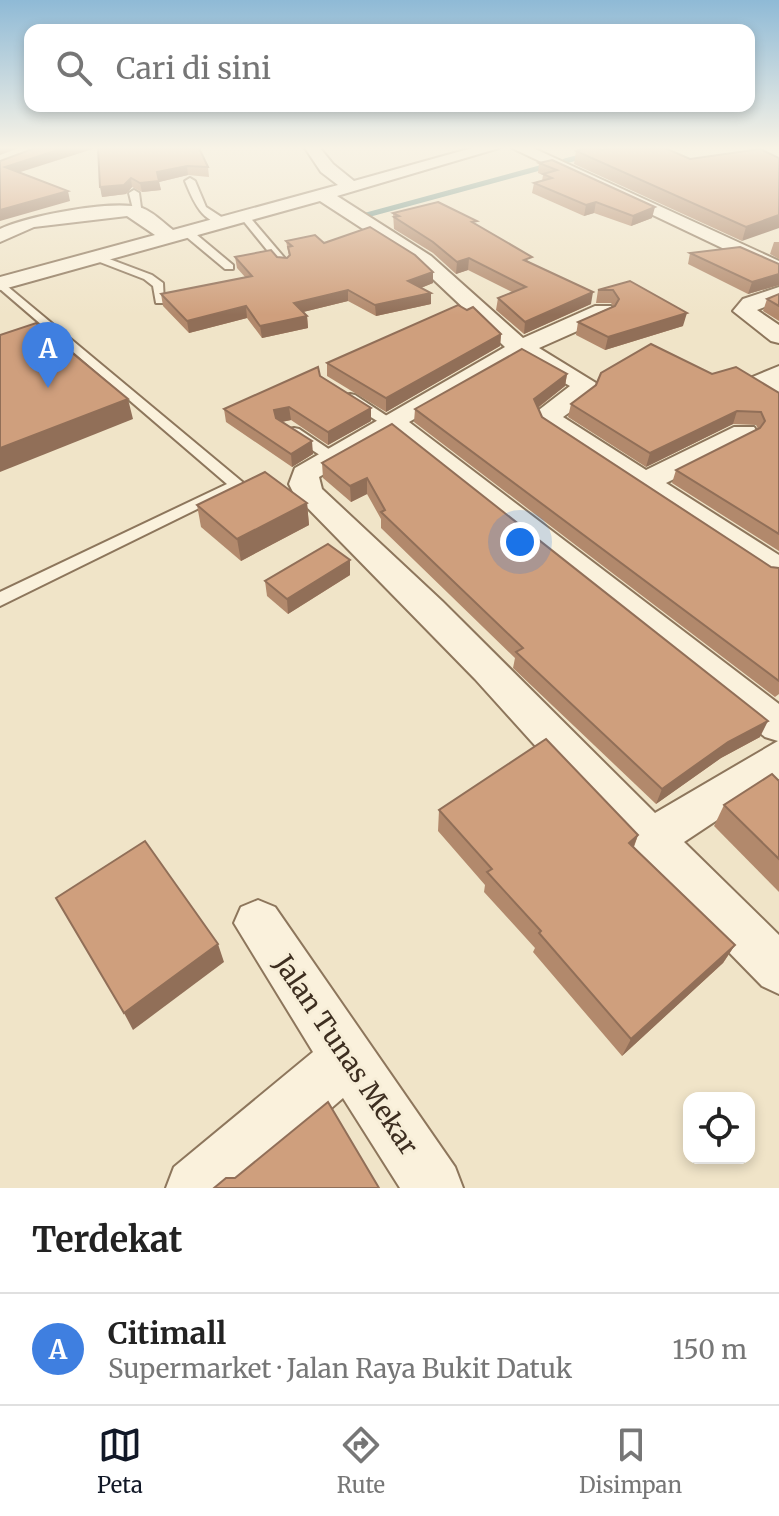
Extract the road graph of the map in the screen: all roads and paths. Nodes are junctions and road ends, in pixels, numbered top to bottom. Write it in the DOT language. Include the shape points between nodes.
graph roads {
  1 [pos="137,203"];
  2 [pos="200,203"];
  3 [pos="291,203"];
  4 [pos="336,203"];
  5 [pos="638,203"];
  6 [pos="139,213"];
  7 [pos="244,216"];
  8 [pos="222,222"];
  9 [pos="178,234"];
  10 [pos="0,236"];
  11 [pos="96,257"];
  12 [pos="284,264"];
  13 [pos="229,267"];
  14 [pos="779,269"];
  15 [pos="0,284"];
  16 [pos="779,293"];
  17 [pos="160,301"];
  18 [pos="603,311"];
  19 [pos="779,336"];
  20 [pos="520,348"];
  21 [pos="779,373"];
  22 [pos="340,391"];
  23 [pos="779,397"];
  24 [pos="392,422"];
  25 [pos="284,426"];
  26 [pos="744,433"];
  27 [pos="331,456"];
  28 [pos="645,482"];
  29 [pos="771,555"];
  30 [pos="0,600"];
  31 [pos="779,726"];
  32 [pos="779,758"];
  33 [pos="649,840"];
  34 [pos="258,923"];
  35 [pos="779,969"];
  36 [pos="348,1058"];
  37 [pos="195,1188"];
  38 [pos="434,1188"];
  1 -- 6 [label="lane"];
  2 -- 8 [label="lane"];
  3 -- 7 [label="street"];
  4 -- 20 [label="street" via="424,260"];
  5 -- 14 [label="street"];
  6 -- 9 [label="street"];
  6 -- 10 [label="street" via="30,222"];
  7 -- 8 [label="street"];
  7 -- 12 [label="lane"];
  8 -- 9 [label="street"];
  9 -- 11 [label="street"];
  9 -- 13 [label="lane"];
  11 -- 15 [label="street"];
  11 -- 17 [label="lane" via="148,277 159,285"];
  15 -- 30 [label="lane" via="46,332 238,485"];
  16 -- 19 [label="street" via="744,311"];
  18 -- 20 [label="street"];
  20 -- 24 [label="street"];
  20 -- 28 [label="street" via="585,386 548,413 549,420"];
  21 -- 23 [label="street" via="759,383"];
  22 -- 24 [label="lane"];
  24 -- 27 [label="street"];
  24 -- 31 [label="street"];
  25 -- 27 [label="lane"];
  26 -- 28 [label="street"];
  27 -- 33 [label="street" via="305,474 309,494 407,585"];
  28 -- 29 [label="street"];
  32 -- 33 [label="street"];
  33 -- 35 [label="street"];
  34 -- 36 [label="street, Jalan Tunas Mekar"];
  36 -- 37 [label="street"];
  36 -- 38 [label="street, Jalan Tunas Mekar"];
}
